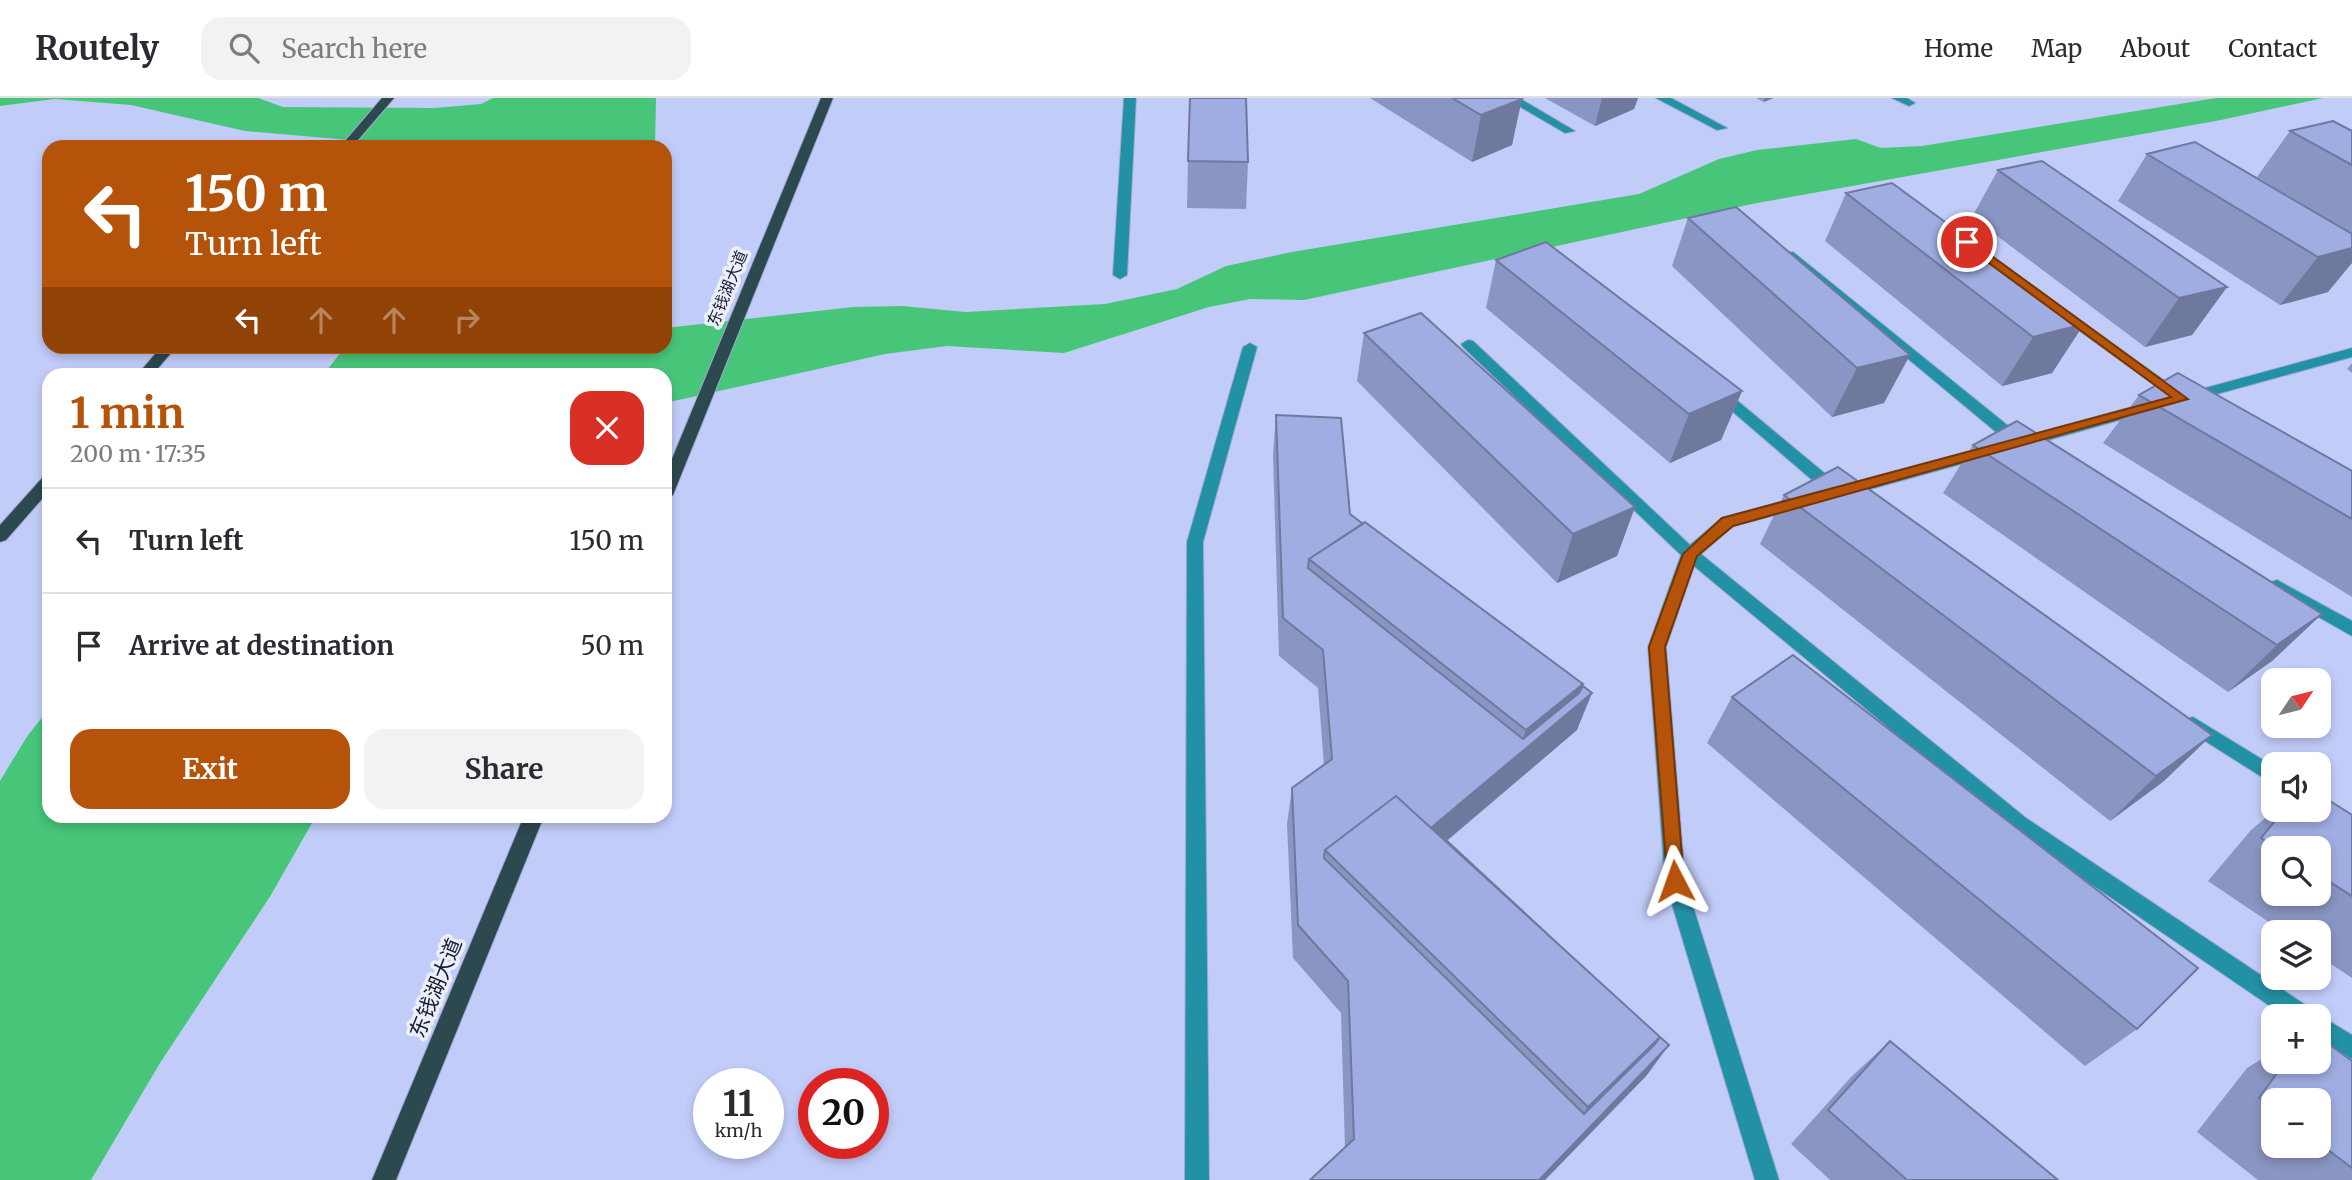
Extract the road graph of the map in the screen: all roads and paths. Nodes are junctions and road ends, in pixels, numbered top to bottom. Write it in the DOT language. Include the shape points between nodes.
graph roads {
  1 [pos="388,98"];
  2 [pos="828,98"];
  3 [pos="1130,98"];
  4 [pos="1511,98"];
  5 [pos="1662,98"];
  6 [pos="1721,128"];
  7 [pos="1569,131"];
  8 [pos="351,140"];
  9 [pos="1793,256"];
  10 [pos="1119,275"];
  11 [pos="2047,300"];
  12 [pos="1468,344"];
  13 [pos="1250,347"];
  14 [pos="2352,352"];
  15 [pos="163,354"];
  16 [pos="150,368"];
  17 [pos="1700,377"];
  18 [pos="2181,399"];
  19 [pos="2020,443"];
  20 [pos="2044,456"];
  21 [pos="672,478"];
  22 [pos="42,489"];
  23 [pos="1837,492"];
  24 [pos="1860,507"];
  25 [pos="0,536"];
  26 [pos="1690,554"];
  27 [pos="2257,576"];
  28 [pos="2352,629"];
  29 [pos="2181,716"];
  30 [pos="2261,768"];
  31 [pos="531,823"];
  32 [pos="2286,1004"];
  33 [pos="2331,1034"];
  34 [pos="2352,1048"];
  35 [pos="384,1180"];
  36 [pos="1197,1180"];
  37 [pos="1768,1180"];
  1 -- 8 [label="main road"];
  2 -- 21 [label="main road, 东钱湖大道"];
  3 -- 10 [label="street"];
  4 -- 7 [label="street"];
  5 -- 6 [label="street"];
  9 -- 19 [label="street"];
  11 -- 18 [label="street"];
  12 -- 26 [label="street"];
  13 -- 36 [label="street" via="1195,542"];
  14 -- 18 [label="street"];
  15 -- 16 [label="main road"];
  17 -- 23 [label="street"];
  18 -- 19 [label="street"];
  19 -- 20 [label="street"];
  19 -- 23 [label="street"];
  22 -- 25 [label="main road"];
  23 -- 24 [label="street"];
  23 -- 26 [label="street" via="1728,522"];
  26 -- 32 [label="street" via="2019,824"];
  26 -- 37 [label="street" via="1657,647 1675,881"];
  27 -- 28 [label="street"];
  29 -- 30 [label="street"];
  31 -- 35 [label="main road, 东钱湖大道"];
  33 -- 34 [label="street"];
}
